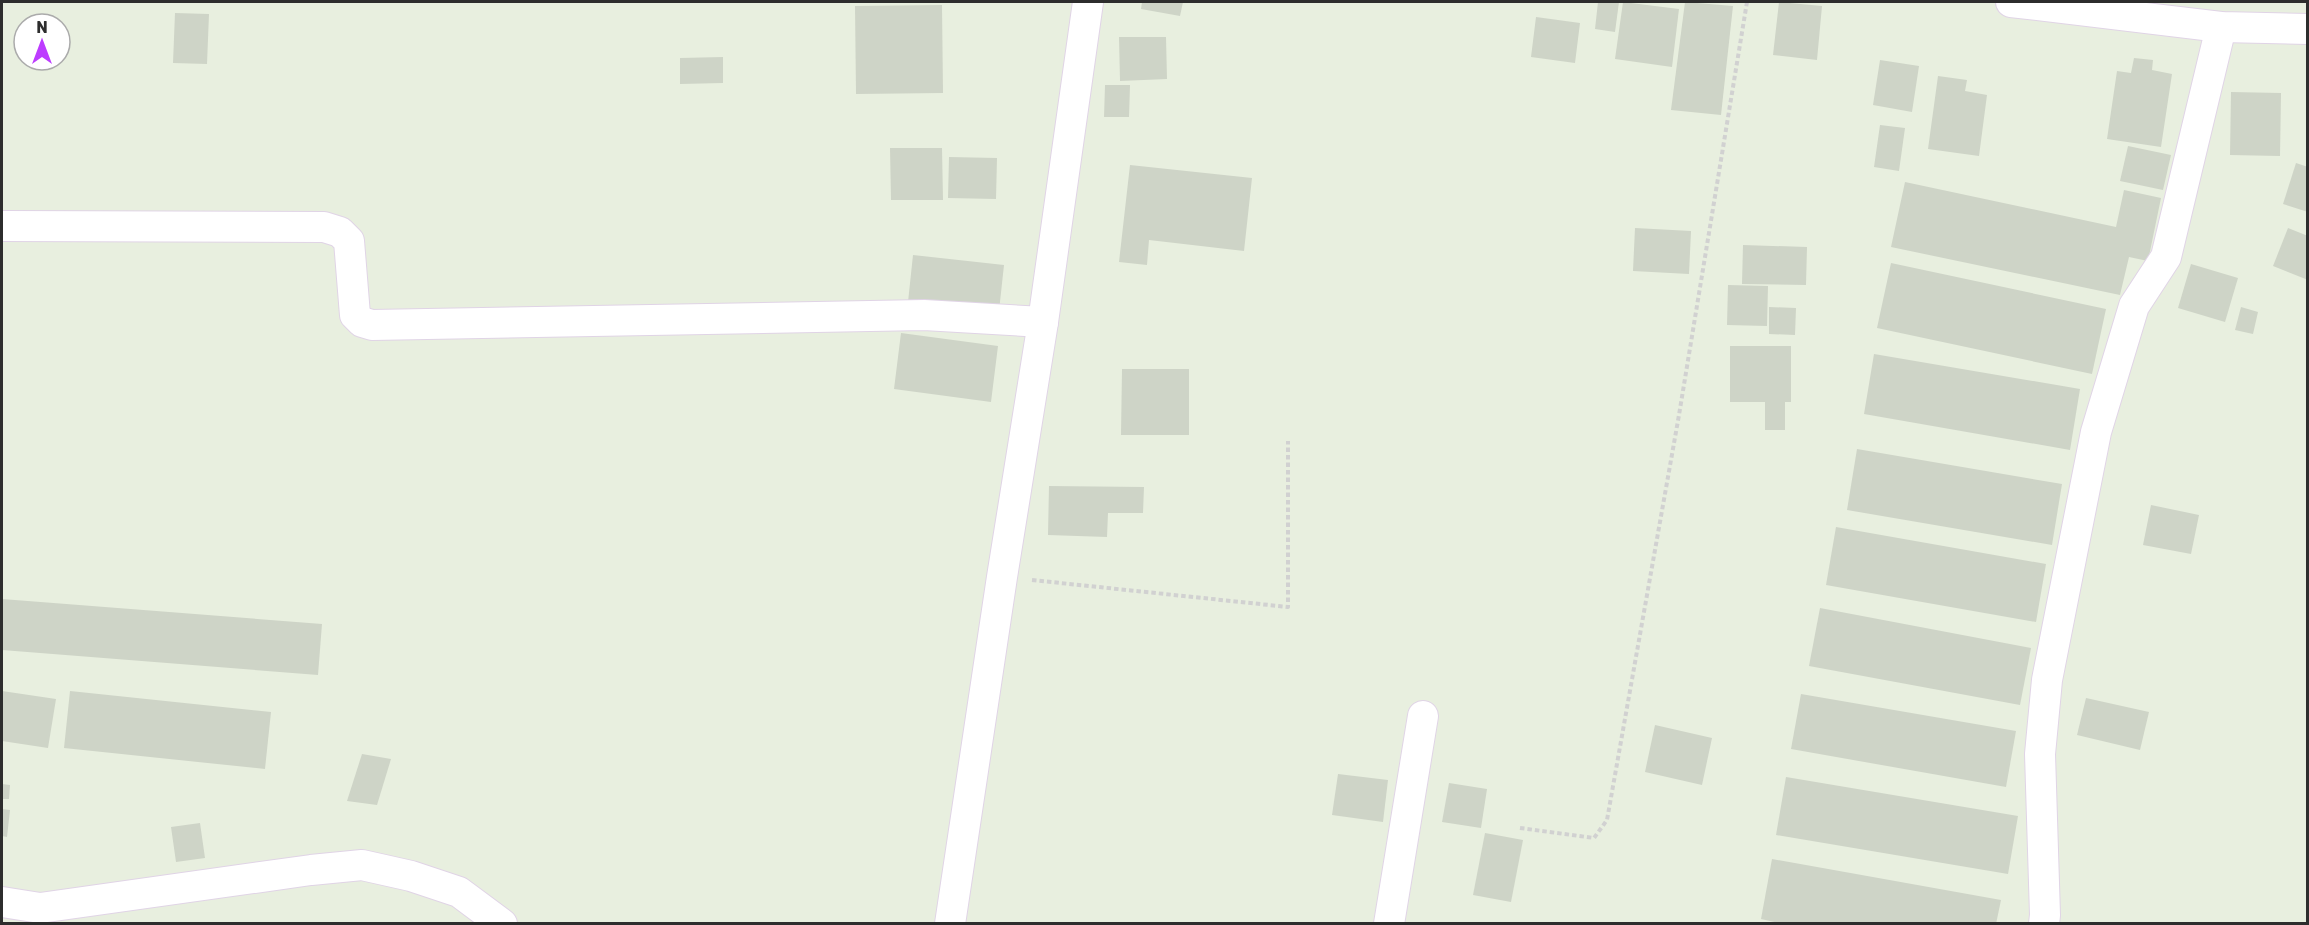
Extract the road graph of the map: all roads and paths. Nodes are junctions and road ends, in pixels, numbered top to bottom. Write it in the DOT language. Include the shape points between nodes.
graph roads {
  1 [pos="1088,2"];
  2 [pos="1746,2"];
  3 [pos="2011,2"];
  4 [pos="2222,27"];
  5 [pos="2307,29"];
  6 [pos="2,226"];
  7 [pos="1043,322"];
  8 [pos="1288,441"];
  9 [pos="1002,577"];
  10 [pos="1423,716"];
  11 [pos="1520,828"];
  12 [pos="2,902"];
  13 [pos="502,924"];
  14 [pos="950,924"];
  15 [pos="1389,924"];
  16 [pos="2044,924"];
  1 -- 7 [label="street"];
  2 -- 11 [label="path" via="1679,415 1607,820 1594,838"];
  3 -- 4 [label="street"];
  4 -- 5 [label="street"];
  4 -- 16 [label="street" via="2166,257 2134,306 2096,432 2082,499 2047,680 2040,754"];
  6 -- 7 [label="street" via="324,227 340,232 349,242 355,315 372,325 924,315"];
  7 -- 9 [label="street"];
  8 -- 9 [label="path" via="1288,607"];
  9 -- 14 [label="street"];
  10 -- 15 [label="street"];
  12 -- 13 [label="street" via="40,908 362,865 459,892"];
}
